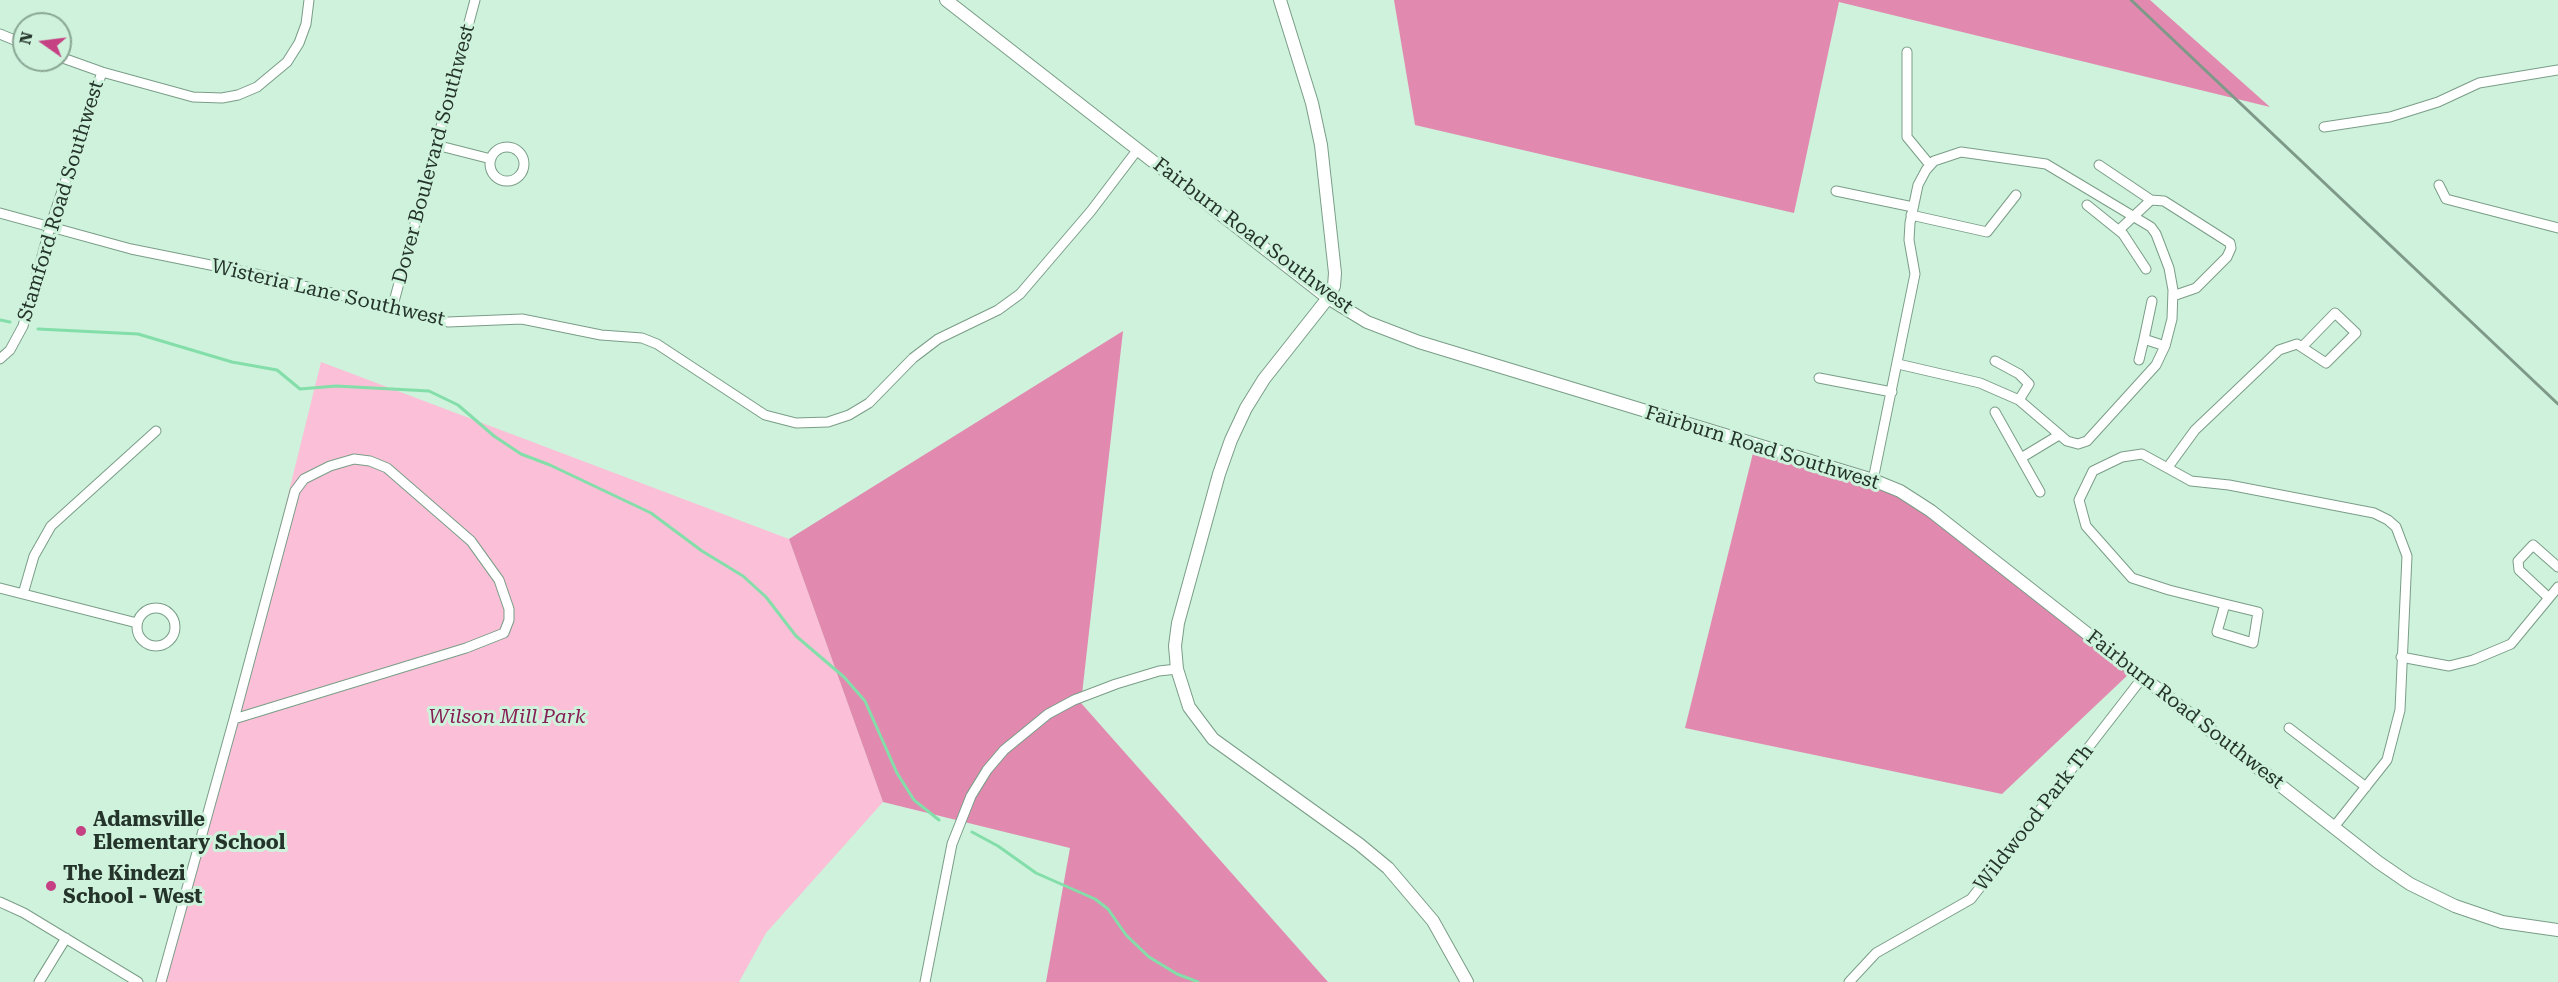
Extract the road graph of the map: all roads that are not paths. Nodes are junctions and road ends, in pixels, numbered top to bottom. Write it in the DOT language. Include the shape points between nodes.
graph roads {
  1 [pos="309,0"];
  2 [pos="475,0"];
  3 [pos="946,0"];
  4 [pos="1280,0"];
  5 [pos="1907,52"];
  6 [pos="72,61"];
  7 [pos="2558,70"];
  8 [pos="102,72"];
  9 [pos="2324,127"];
  10 [pos="436,145"];
  11 [pos="1138,149"];
  12 [pos="491,159"];
  13 [pos="1930,165"];
  14 [pos="2099,165"];
  15 [pos="2439,185"];
  16 [pos="1836,191"];
  17 [pos="2016,195"];
  18 [pos="2151,200"];
  19 [pos="2087,205"];
  20 [pos="1912,211"];
  21 [pos="0,213"];
  22 [pos="2134,216"];
  23 [pos="51,227"];
  24 [pos="2558,228"];
  25 [pos="2119,230"];
  26 [pos="2146,269"];
  27 [pos="2173,296"];
  28 [pos="1328,298"];
  29 [pos="2152,301"];
  30 [pos="393,309"];
  31 [pos="2144,339"];
  32 [pos="2165,346"];
  33 [pos="2302,347"];
  34 [pos="0,359"];
  35 [pos="2139,360"];
  36 [pos="1995,361"];
  37 [pos="1898,364"];
  38 [pos="1820,378"];
  39 [pos="1892,392"];
  40 [pos="2019,400"];
  41 [pos="1995,412"];
  42 [pos="156,431"];
  43 [pos="2060,435"];
  44 [pos="2022,458"];
  45 [pos="2168,467"];
  46 [pos="1873,480"];
  47 [pos="2040,492"];
  48 [pos="2558,567"];
  49 [pos="2558,587"];
  50 [pos="0,588"];
  51 [pos="23,594"];
  52 [pos="2549,598"];
  53 [pos="2225,604"];
  54 [pos="137,623"];
  55 [pos="2401,657"];
  56 [pos="1177,669"];
  57 [pos="2143,677"];
  58 [pos="234,719"];
  59 [pos="2289,728"];
  60 [pos="2366,787"];
  61 [pos="2334,827"];
  62 [pos="0,902"];
  63 [pos="2558,930"];
  64 [pos="66,938"];
  65 [pos="39,982"];
  66 [pos="138,982"];
  67 [pos="162,982"];
  68 [pos="925,982"];
  69 [pos="1467,982"];
  70 [pos="1849,982"];
  1 -- 8 [label="street" via="306,24 287,62 257,87 238,95 193,97"];
  2 -- 10 [label="street, Dover Boulevard Southwest"];
  3 -- 11 [label="street, Fairburn Road Southwest"];
  4 -- 28 [label="street" via="1321,145 1335,273"];
  5 -- 13 [label="street" via="1907,137"];
  6 -- 8 [label="street"];
  7 -- 9 [label="street" via="2479,83 2438,102 2390,117"];
  8 -- 23 [label="street, Stamford Road Southwest"];
  10 -- 12 [label="street"];
  10 -- 30 [label="street, Dover Boulevard Southwest"];
  11 -- 28 [label="street, Fairburn Road Southwest"];
  11 -- 30 [label="street, Wisteria Lane Southwest" via="1020,294 998,310 938,339 913,358 869,403 828,422 796,423 765,415 642,338 601,335 522,319 448,322"];
  13 -- 20 [label="street" via="1918,185"];
  13 -- 22 [label="street" via="1961,152 2046,164"];
  14 -- 18 [label="street"];
  15 -- 24 [label="street" via="2446,198"];
  16 -- 20 [label="street"];
  17 -- 20 [label="street" via="1986,232"];
  18 -- 22 [label="street"];
  18 -- 27 [label="street" via="2164,201 2230,243 2227,257 2196,288"];
  19 -- 25 [label="street"];
  20 -- 37 [label="street" via="1909,240 1916,274"];
  21 -- 23 [label="street, Wisteria Lane Southwest"];
  22 -- 25 [label="street"];
  22 -- 27 [label="street" via="2156,234 2169,268"];
  23 -- 30 [label="street, Wisteria Lane Southwest"];
  23 -- 34 [label="street, Stamford Road Southwest" via="23,326 10,350"];
  25 -- 26 [label="street"];
  27 -- 32 [label="street"];
  28 -- 46 [label="street, Fairburn Road Southwest" via="1367,322 1419,342"];
  28 -- 56 [label="street" via="1264,379 1231,440 1179,623"];
  29 -- 31 [label="street"];
  31 -- 32 [label="street"];
  31 -- 35 [label="street"];
  32 -- 43 [label="street" via="2156,365 2087,441 2078,444"];
  33 -- 33 [label="street" via="2326,363 2356,333 2335,313"];
  33 -- 45 [label="street" via="2297,344 2279,350 2195,430"];
  36 -- 40 [label="street" via="2030,384"];
  37 -- 39 [label="street"];
  37 -- 40 [label="street" via="1980,383"];
  38 -- 39 [label="street"];
  39 -- 46 [label="street"];
  40 -- 43 [label="street"];
  41 -- 44 [label="street"];
  42 -- 51 [label="street" via="51,526 34,556"];
  43 -- 44 [label="street"];
  44 -- 47 [label="street"];
  45 -- 53 [label="street" via="2142,454 2099,466 2088,478 2079,500 2086,526 2132,578"];
  45 -- 55 [label="street" via="2191,481 2374,513 2388,520 2396,527 2408,556"];
  46 -- 57 [label="street, Fairburn Road Southwest" via="1900,491 1931,511"];
  48 -- 52 [label="street" via="2533,545 2518,561 2518,570"];
  49 -- 52 [label="street"];
  50 -- 51 [label="street"];
  51 -- 54 [label="street"];
  52 -- 55 [label="street" via="2511,644 2474,660 2449,666"];
  53 -- 53 [label="street" via="2258,612 2253,643 2217,632"];
  54 -- 54 [label="street" via="149,609 161,608 174,621 174,634 166,644 154,647 142,641"];
  55 -- 60 [label="street" via="2400,710 2387,760"];
  56 -- 68 [label="street" via="1159,671 1074,700 1019,736 987,770 971,796 952,844"];
  56 -- 69 [label="street" via="1189,707 1213,739 1388,868 1433,921"];
  57 -- 61 [label="street, Fairburn Road Southwest"];
  57 -- 70 [label="street, Wildwood Park Th" via="1971,899 1876,953"];
  58 -- 58 [label="street" via="295,491 304,479 354,459 387,468 471,542 499,580 509,609 504,633"];
  58 -- 67 [label="street"];
  59 -- 60 [label="street"];
  60 -- 61 [label="street"];
  61 -- 63 [label="street, Fairburn Road Southwest" via="2410,884 2454,906 2502,922"];
  62 -- 64 [label="street"];
  64 -- 65 [label="street"];
  64 -- 66 [label="street"];
}
